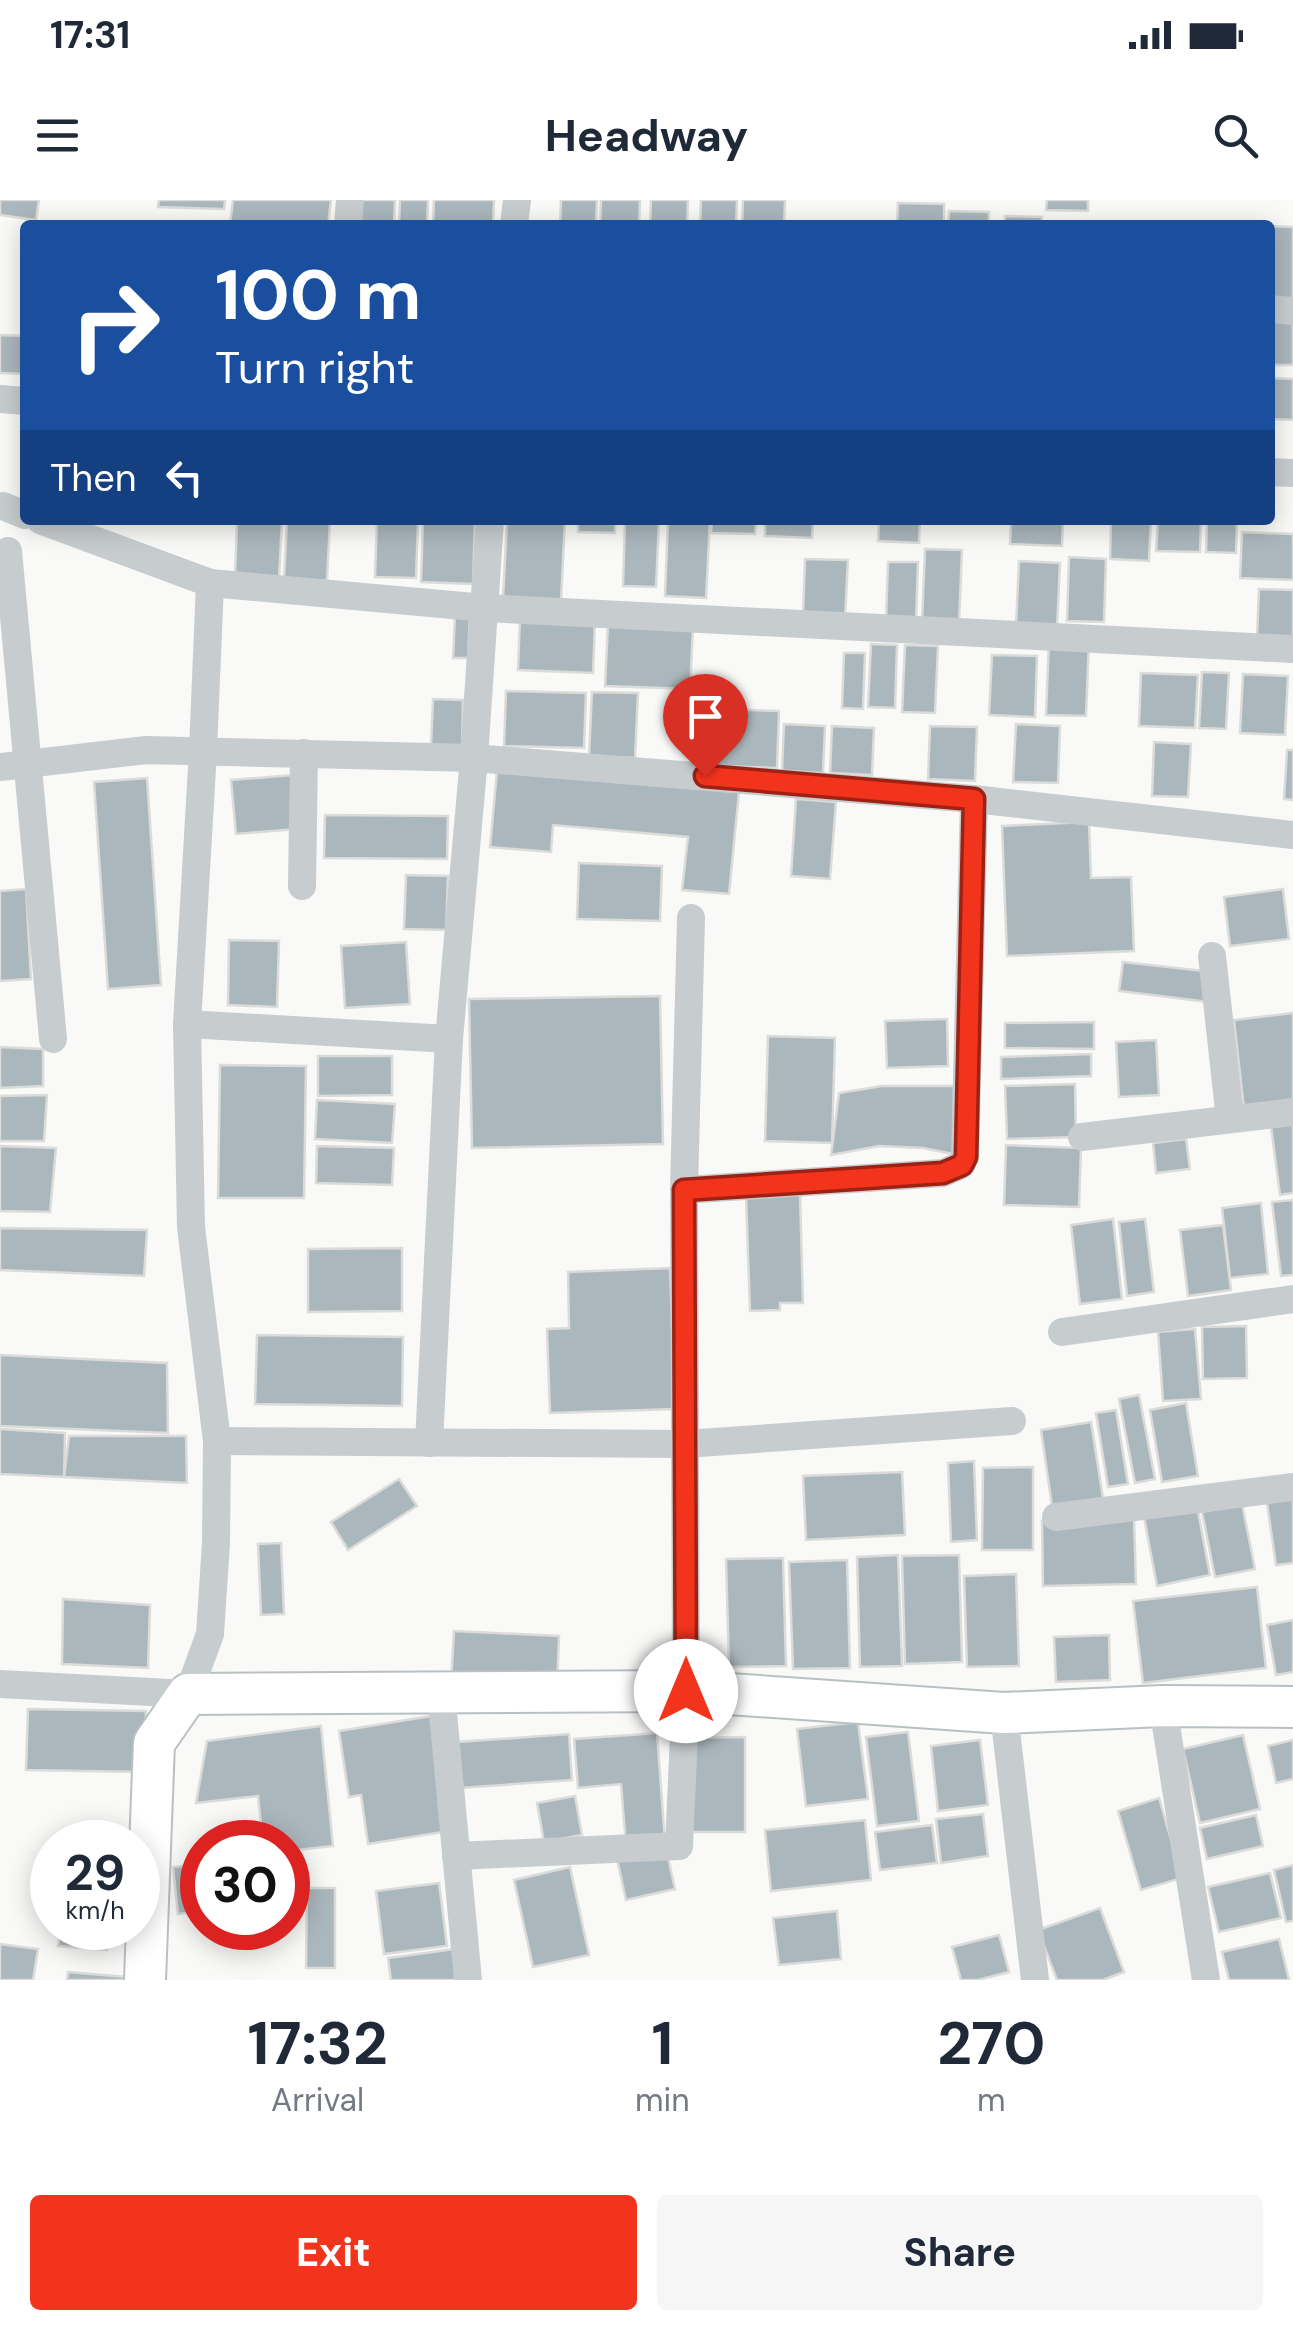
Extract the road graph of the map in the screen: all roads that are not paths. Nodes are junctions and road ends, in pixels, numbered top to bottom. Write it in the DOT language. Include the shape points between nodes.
graph roads {
  1 [pos="53,525"];
  2 [pos="490,525"];
  3 [pos="8,551"];
  4 [pos="210,583"];
  5 [pos="485,608"];
  6 [pos="1293,649"];
  7 [pos="203,751"];
  8 [pos="304,753"];
  9 [pos="474,758"];
  10 [pos="14,765"];
  11 [pos="974,799"];
  12 [pos="1293,835"];
  13 [pos="302,886"];
  14 [pos="691,918"];
  15 [pos="1212,956"];
  16 [pos="186,1024"];
  17 [pos="449,1039"];
  18 [pos="53,1040"];
  19 [pos="1293,1112"];
  20 [pos="1230,1119"];
  21 [pos="1082,1137"];
  22 [pos="684,1190"];
  23 [pos="1293,1299"];
  24 [pos="1062,1332"];
  25 [pos="1012,1422"];
  26 [pos="217,1441"];
  27 [pos="429,1443"];
  28 [pos="685,1444"];
  29 [pos="1293,1488"];
  30 [pos="1056,1517"];
  31 [pos="0,1684"];
  32 [pos="686,1691"];
  33 [pos="442,1692"];
  34 [pos="188,1694"];
  35 [pos="1163,1706"];
  36 [pos="1293,1707"];
  37 [pos="1004,1713"];
  38 [pos="456,1856"];
  39 [pos="145,1980"];
  40 [pos="468,1980"];
  41 [pos="1035,1980"];
  42 [pos="1206,1980"];
  1 -- 4 [label="street"];
  2 -- 5 [label="street"];
  3 -- 10 [label="street"];
  4 -- 5 [label="street"];
  4 -- 7 [label="street"];
  5 -- 6 [label="street"];
  5 -- 9 [label="street"];
  7 -- 8 [label="street"];
  7 -- 10 [label="street" via="146,750"];
  7 -- 16 [label="street"];
  8 -- 9 [label="street"];
  8 -- 13 [label="street"];
  9 -- 11 [label="street"];
  9 -- 17 [label="street"];
  10 -- 18 [label="street"];
  11 -- 12 [label="street"];
  11 -- 22 [label="street" via="962,1165 943,1173"];
  14 -- 22 [label="street"];
  15 -- 20 [label="street"];
  16 -- 17 [label="street"];
  16 -- 26 [label="street" via="191,1227"];
  17 -- 27 [label="street"];
  19 -- 20 [label="street"];
  20 -- 21 [label="street"];
  22 -- 28 [label="street"];
  23 -- 24 [label="street"];
  25 -- 28 [label="street"];
  26 -- 27 [label="street"];
  26 -- 34 [label="street" via="210,1634"];
  27 -- 28 [label="street"];
  28 -- 32 [label="street"];
  29 -- 30 [label="street"];
  31 -- 34 [label="street"];
  32 -- 33 [label="main road"];
  32 -- 37 [label="main road"];
  32 -- 38 [label="street" via="679,1846"];
  33 -- 34 [label="main road"];
  33 -- 38 [label="street"];
  34 -- 39 [label="main road" via="154,1743"];
  35 -- 36 [label="main road"];
  35 -- 37 [label="main road"];
  35 -- 42 [label="street"];
  37 -- 41 [label="street"];
  38 -- 40 [label="street"];
}
